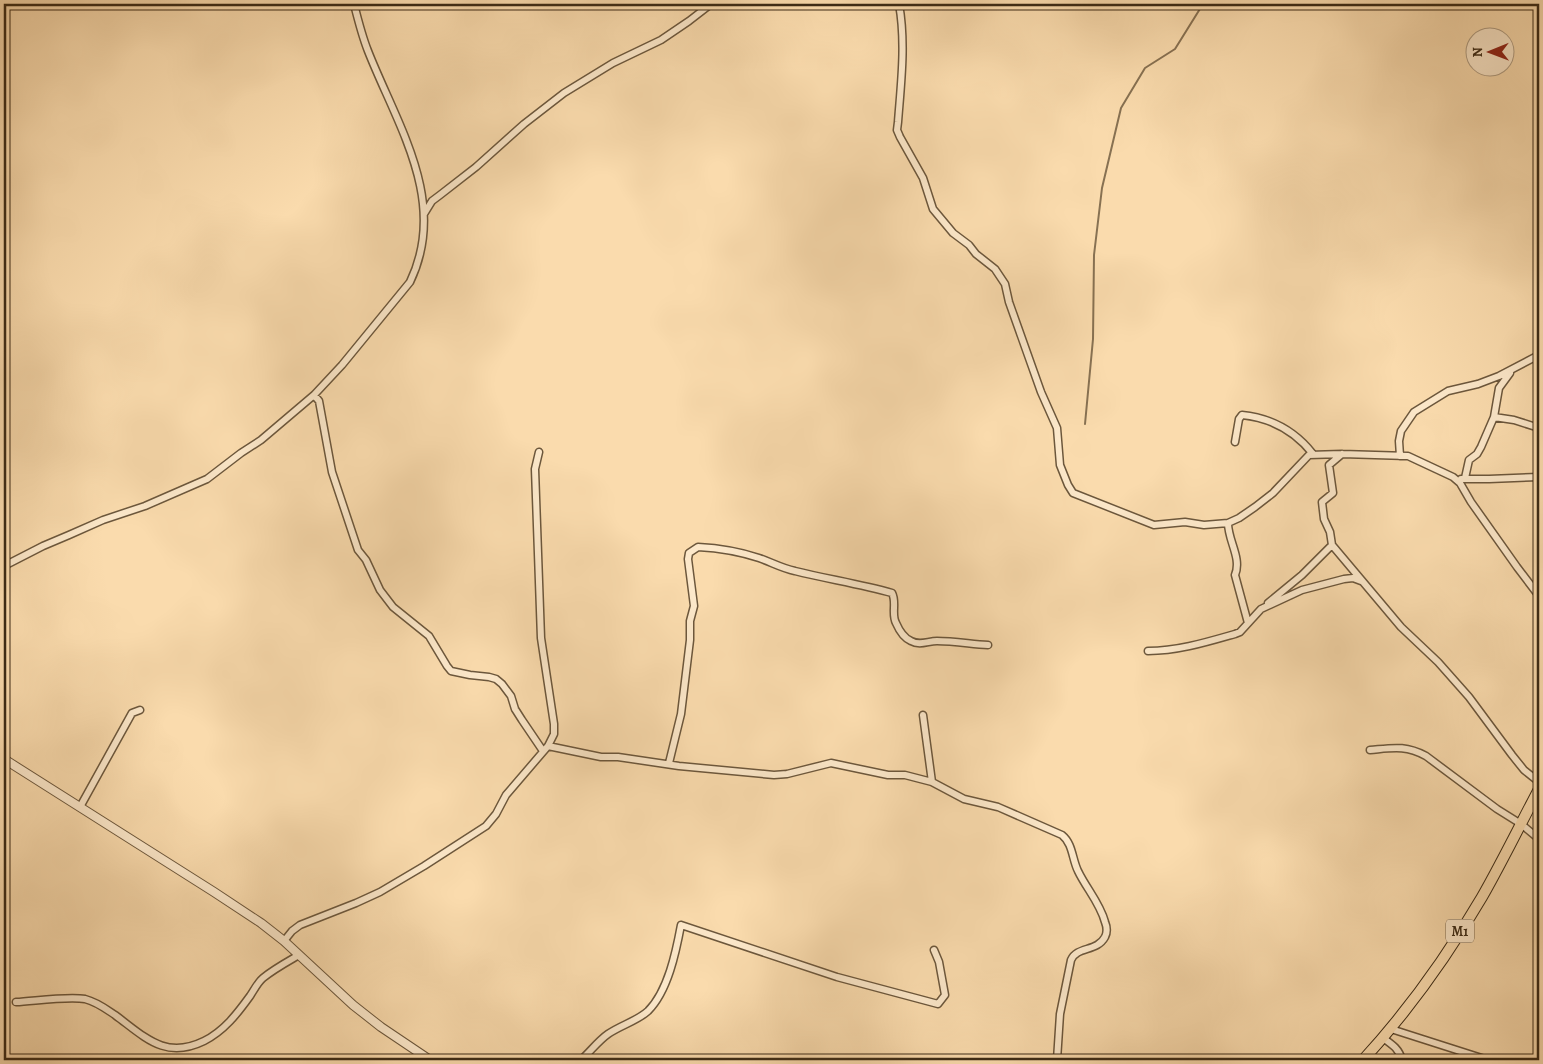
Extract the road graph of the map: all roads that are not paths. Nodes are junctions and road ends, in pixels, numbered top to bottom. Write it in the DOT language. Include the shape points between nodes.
graph roads {
  1 [pos="354,4"];
  2 [pos="711,4"];
  3 [pos="899,4"];
  4 [pos="424,214"];
  5 [pos="1539,355"];
  6 [pos="1512,370"];
  7 [pos="314,395"];
  8 [pos="1494,417"];
  9 [pos="1539,428"];
  10 [pos="1235,442"];
  11 [pos="539,452"];
  12 [pos="1312,454"];
  13 [pos="1342,454"];
  14 [pos="1400,456"];
  15 [pos="1465,478"];
  16 [pos="1539,478"];
  17 [pos="1457,479"];
  18 [pos="1228,523"];
  19 [pos="1332,545"];
  20 [pos="4,566"];
  21 [pos="1362,581"];
  22 [pos="1539,596"];
  23 [pos="1261,609"];
  24 [pos="1248,623"];
  25 [pos="988,645"];
  26 [pos="1148,651"];
  27 [pos="140,710"];
  28 [pos="923,715"];
  29 [pos="545,748"];
  30 [pos="1370,750"];
  31 [pos="4,759"];
  32 [pos="669,763"];
  33 [pos="932,782"];
  34 [pos="1539,782"];
  35 [pos="1539,789"];
  36 [pos="80,807"];
  37 [pos="1521,824"];
  38 [pos="1539,839"];
  39 [pos="284,941"];
  40 [pos="934,950"];
  41 [pos="299,955"];
  42 [pos="16,1002"];
  43 [pos="1391,1029"];
  44 [pos="1383,1038"];
  45 [pos="430,1060"];
  46 [pos="581,1060"];
  47 [pos="1057,1060"];
  48 [pos="1363,1060"];
  49 [pos="1402,1060"];
  50 [pos="1488,1060"];
  1 -- 4 [label="street" via="368,52 406,139"];
  2 -- 4 [label="street" via="661,40 613,62 564,93 440,194"];
  3 -- 18 [label="street" via="903,56 897,130 923,178 933,209 953,233 995,269 1005,284 1041,392 1057,428 1060,465 1069,488 1154,525"];
  4 -- 7 [label="street" via="421,252 410,282 342,366"];
  5 -- 6 [label="street"];
  6 -- 8 [label="street" via="1499,388"];
  6 -- 14 [label="street" via="1478,384 1448,391 1414,412 1401,431"];
  7 -- 20 [label="street" via="261,440 207,479 69,534"];
  7 -- 29 [label="street" via="319,401 330,464 351,530 380,590 393,607 429,636 451,671 489,677 502,684 522,720"];
  8 -- 9 [label="street"];
  8 -- 15 [label="street" via="1482,447 1469,460"];
  10 -- 12 [label="street" via="1242,415 1256,416 1289,431"];
  11 -- 29 [label="street" via="535,469 541,638 554,724 554,734"];
  12 -- 13 [label="street"];
  12 -- 18 [label="street" via="1273,493"];
  13 -- 14 [label="street"];
  13 -- 19 [label="street" via="1329,465 1333,493 1322,502"];
  14 -- 17 [label="street" via="1408,456"];
  15 -- 16 [label="street"];
  15 -- 17 [label="street"];
  17 -- 22 [label="street"];
  18 -- 24 [label="street" via="1238,568 1235,575"];
  19 -- 21 [label="street"];
  19 -- 23 [label="street"];
  21 -- 23 [label="street" via="1344,579 1302,590"];
  21 -- 34 [label="street" via="1469,697 1524,770"];
  23 -- 24 [label="street"];
  24 -- 26 [label="street" via="1235,634 1199,644"];
  25 -- 32 [label="street" via="911,641 895,622 892,594 865,585 794,571 759,558 698,547 688,559 694,606 680,714"];
  27 -- 36 [label="street" via="132,714"];
  28 -- 33 [label="street"];
  29 -- 32 [label="street"];
  29 -- 39 [label="street" via="486,826 380,892 300,924"];
  30 -- 37 [label="street" via="1414,750"];
  31 -- 36 [label="street"];
  32 -- 33 [label="street" via="774,775 831,763"];
  33 -- 47 [label="street" via="957,796 998,807 1062,835 1070,846 1077,870 1100,908 1106,923 1104,939 1099,945 1073,955 1071,960 1060,1014"];
  35 -- 37 [label="highway, M1"];
  36 -- 39 [label="street" via="214,892"];
  37 -- 38 [label="street"];
  37 -- 43 [label="highway, M1" via="1454,942"];
  39 -- 41 [label="street"];
  40 -- 46 [label="street" via="940,962 945,995 938,1004 837,977 681,926 669,973 655,1003 636,1020 604,1036"];
  41 -- 42 [label="street" via="264,977 225,1027 204,1042 180,1049 165,1048 155,1043 103,1006 85,999"];
  41 -- 45 [label="street" via="381,1027"];
  43 -- 44 [label="highway, M1"];
  43 -- 50 [label="street"];
  44 -- 48 [label="highway, M1"];
  44 -- 49 [label="street" via="1396,1047"];
}
